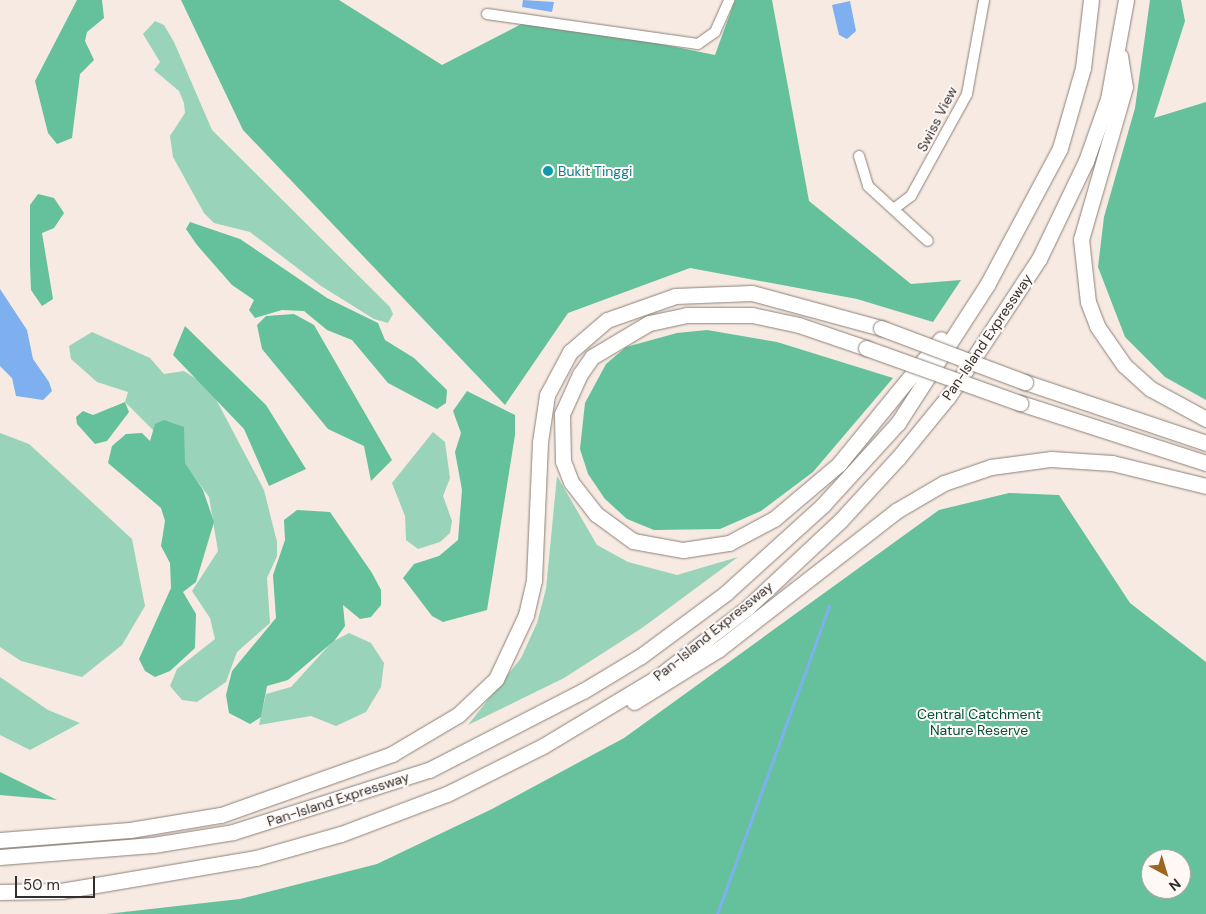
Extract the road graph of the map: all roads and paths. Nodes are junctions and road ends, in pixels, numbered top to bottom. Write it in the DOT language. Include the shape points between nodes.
graph roads {
  1 [pos="728,0"];
  2 [pos="984,0"];
  3 [pos="1091,0"];
  4 [pos="1126,0"];
  5 [pos="487,14"];
  6 [pos="1119,53"];
  7 [pos="859,156"];
  8 [pos="895,208"];
  9 [pos="928,241"];
  10 [pos="958,330"];
  11 [pos="1206,419"];
  12 [pos="1206,443"];
  13 [pos="1206,463"];
  14 [pos="1206,486"];
  15 [pos="543,746"];
  16 [pos="0,840"];
  17 [pos="0,857"];
  18 [pos="0,892"];
  1 -- 5 [label="street" via="712,36 692,44"];
  2 -- 8 [label="street, Swiss View" via="966,94 911,196"];
  3 -- 10 [label="highway, Pan-Island Expressway" via="1083,68 1060,148 1023,221"];
  4 -- 6 [label="highway, Pan-Island Expressway"];
  6 -- 11 [label="highway" via="1125,86 1081,239 1088,302 1097,326 1124,366 1151,389"];
  6 -- 15 [label="highway, Pan-Island Expressway" via="1086,160 1039,259 948,397 898,458 840,521 747,608 658,677"];
  7 -- 8 [label="street" via="868,186"];
  8 -- 9 [label="street"];
  10 -- 13 [label="highway, bridge" via="940,340 832,470 774,519 729,543 683,550 633,541 596,514 571,482 563,461 562,414 580,374 592,357 643,326 687,315 736,313 798,324 866,348 1020,403"];
  10 -- 17 [label="highway, Pan-Island Expressway" via="898,423 824,505 726,593 584,692 429,770 233,832 153,845"];
  12 -- 16 [label="highway, bridge" via="1025,382 881,328 752,294 674,296 607,320 570,352 547,395 540,442 534,580 526,615 496,678 458,715 392,754 221,815 130,830"];
  14 -- 15 [label="highway" via="1112,463 1051,459 991,467 944,483 896,511 662,688"];
  15 -- 18 [label="highway, Pan-Island Expressway" via="447,794 341,834 256,858 70,890"];
}
